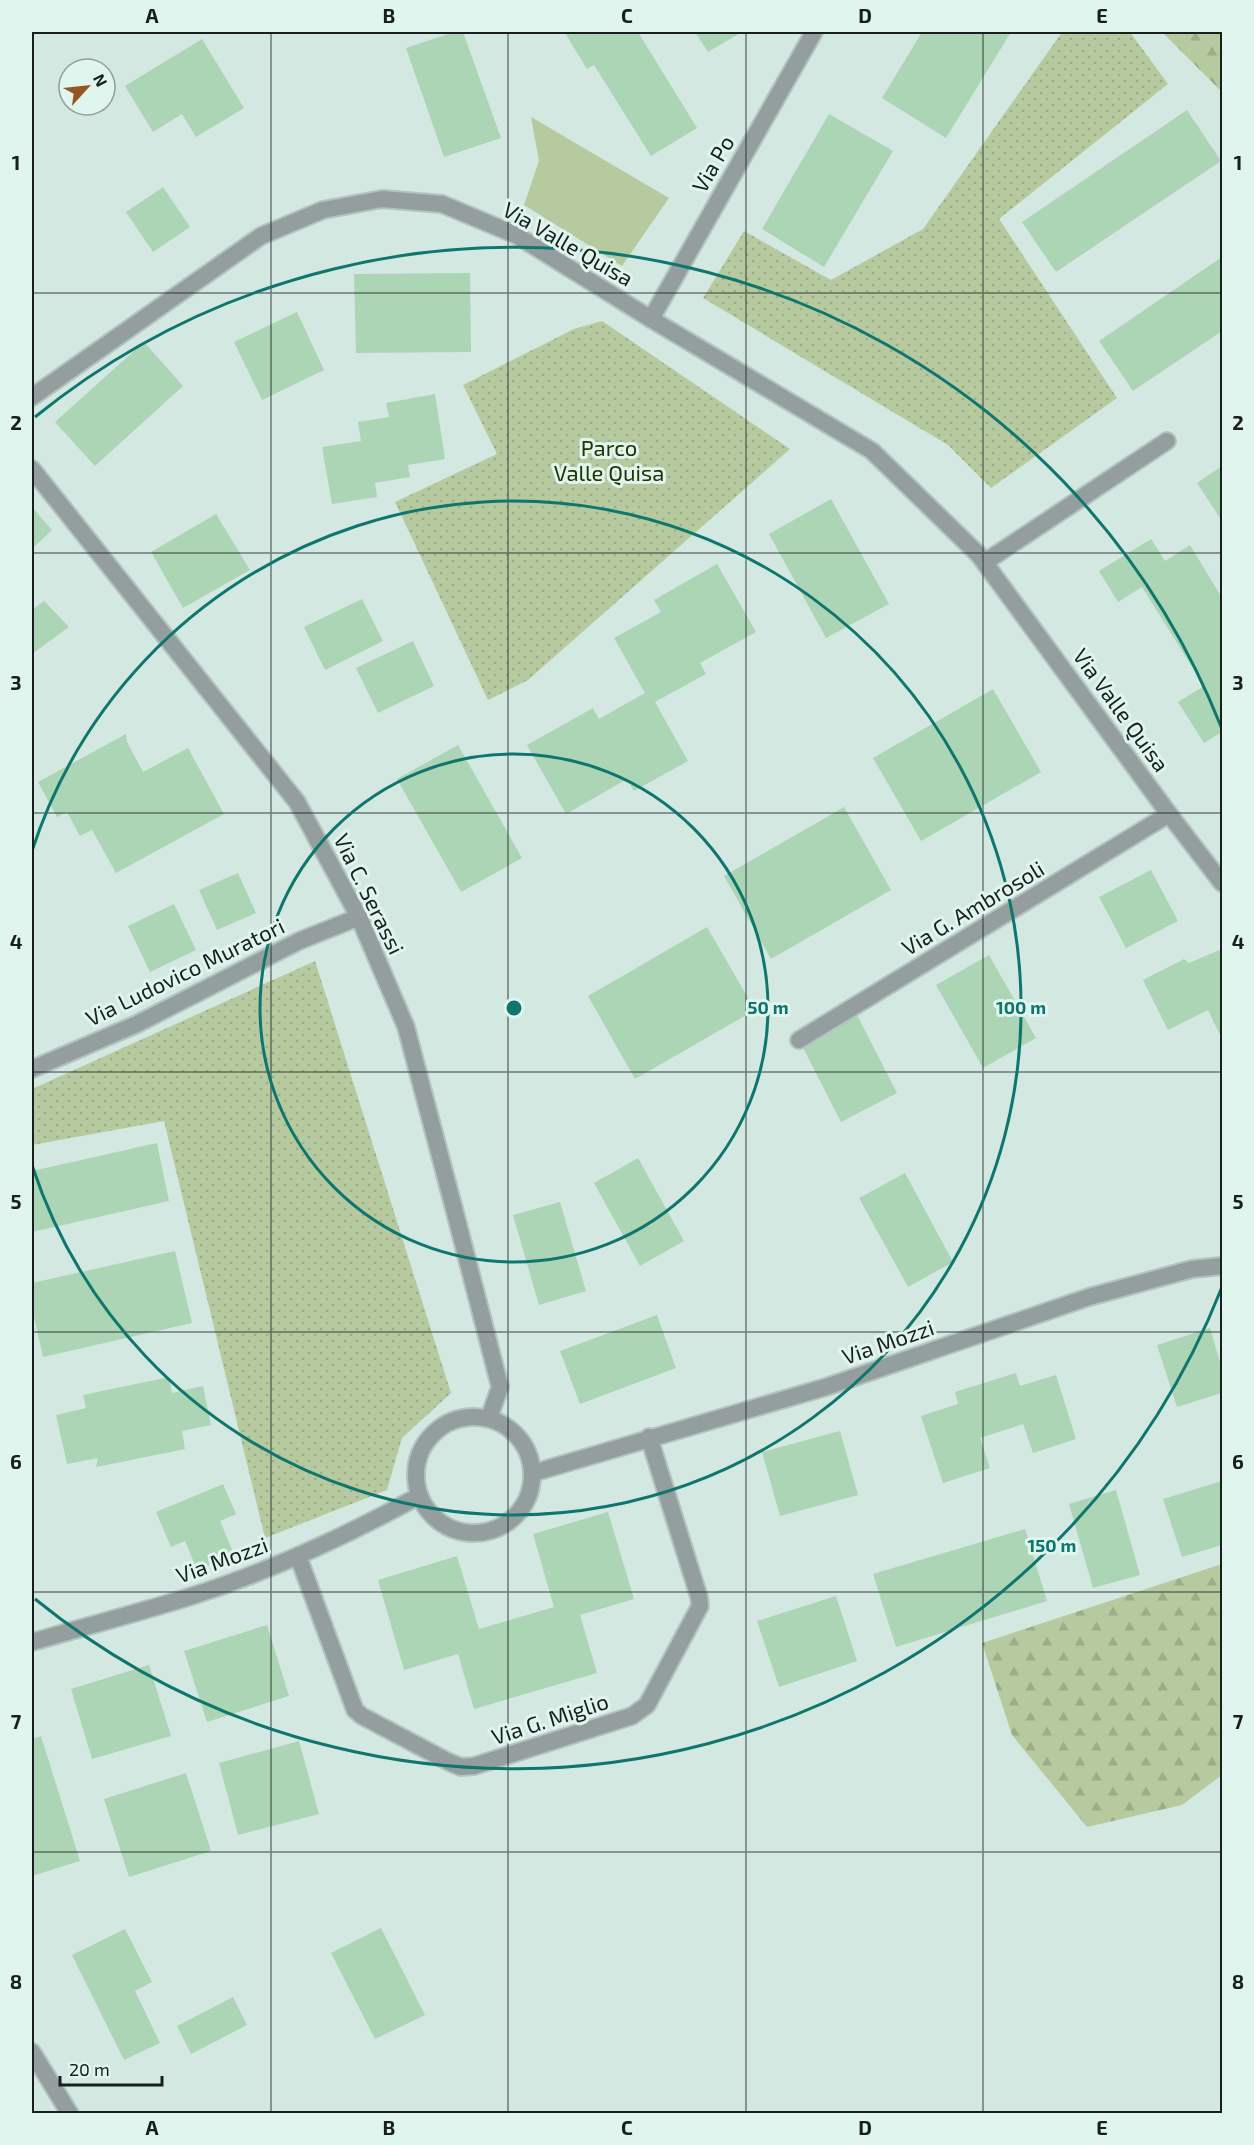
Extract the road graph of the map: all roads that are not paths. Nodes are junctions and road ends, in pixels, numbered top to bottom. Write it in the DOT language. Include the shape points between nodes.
graph roads {
  1 [pos="814,32"];
  2 [pos="651,319"];
  3 [pos="32,397"];
  4 [pos="1167,441"];
  5 [pos="32,469"];
  6 [pos="985,562"];
  7 [pos="1169,814"];
  8 [pos="1222,883"];
  9 [pos="359,917"];
  10 [pos="800,1040"];
  11 [pos="32,1069"];
  12 [pos="1222,1266"];
  13 [pos="489,1418"];
  14 [pos="649,1437"];
  15 [pos="533,1473"];
  16 [pos="418,1496"];
  17 [pos="298,1556"];
  18 [pos="32,1642"];
  19 [pos="32,2052"];
  20 [pos="69,2113"];
  1 -- 2 [label="street, Via Po"];
  2 -- 3 [label="street, Via Valle Quisa" via="516,236 442,204 382,199 323,210 261,236"];
  2 -- 6 [label="street, Via Valle Quisa" via="872,451"];
  4 -- 6 [label="street"];
  5 -- 9 [label="street, Via C. Serassi" via="297,802"];
  6 -- 7 [label="street, Via Valle Quisa"];
  7 -- 8 [label="street, Via Valle Quisa"];
  7 -- 10 [label="street, Via G. Ambrosoli"];
  9 -- 11 [label="street, Via Ludovico Muratori" via="299,941 137,1024"];
  9 -- 13 [label="street, Via C. Serassi" via="406,1027 457,1220 500,1387"];
  12 -- 14 [label="street, Via Mozzi" via="1192,1269 1089,1297 826,1387"];
  13 -- 15 [label="street" via="502,1423 524,1446"];
  13 -- 16 [label="street" via="467,1417 447,1422 434,1432 422,1446 415,1474"];
  14 -- 15 [label="street, Via Mozzi"];
  14 -- 17 [label="street, Via G. Miglio" via="700,1606 647,1705 632,1716 474,1766 461,1767 449,1762 355,1710"];
  15 -- 16 [label="street" via="528,1497 515,1518 483,1534 464,1533 440,1524"];
  16 -- 17 [label="street, Via Mozzi"];
  17 -- 18 [label="street, Via Mozzi" via="191,1597"];
  19 -- 20 [label="street"];
}
